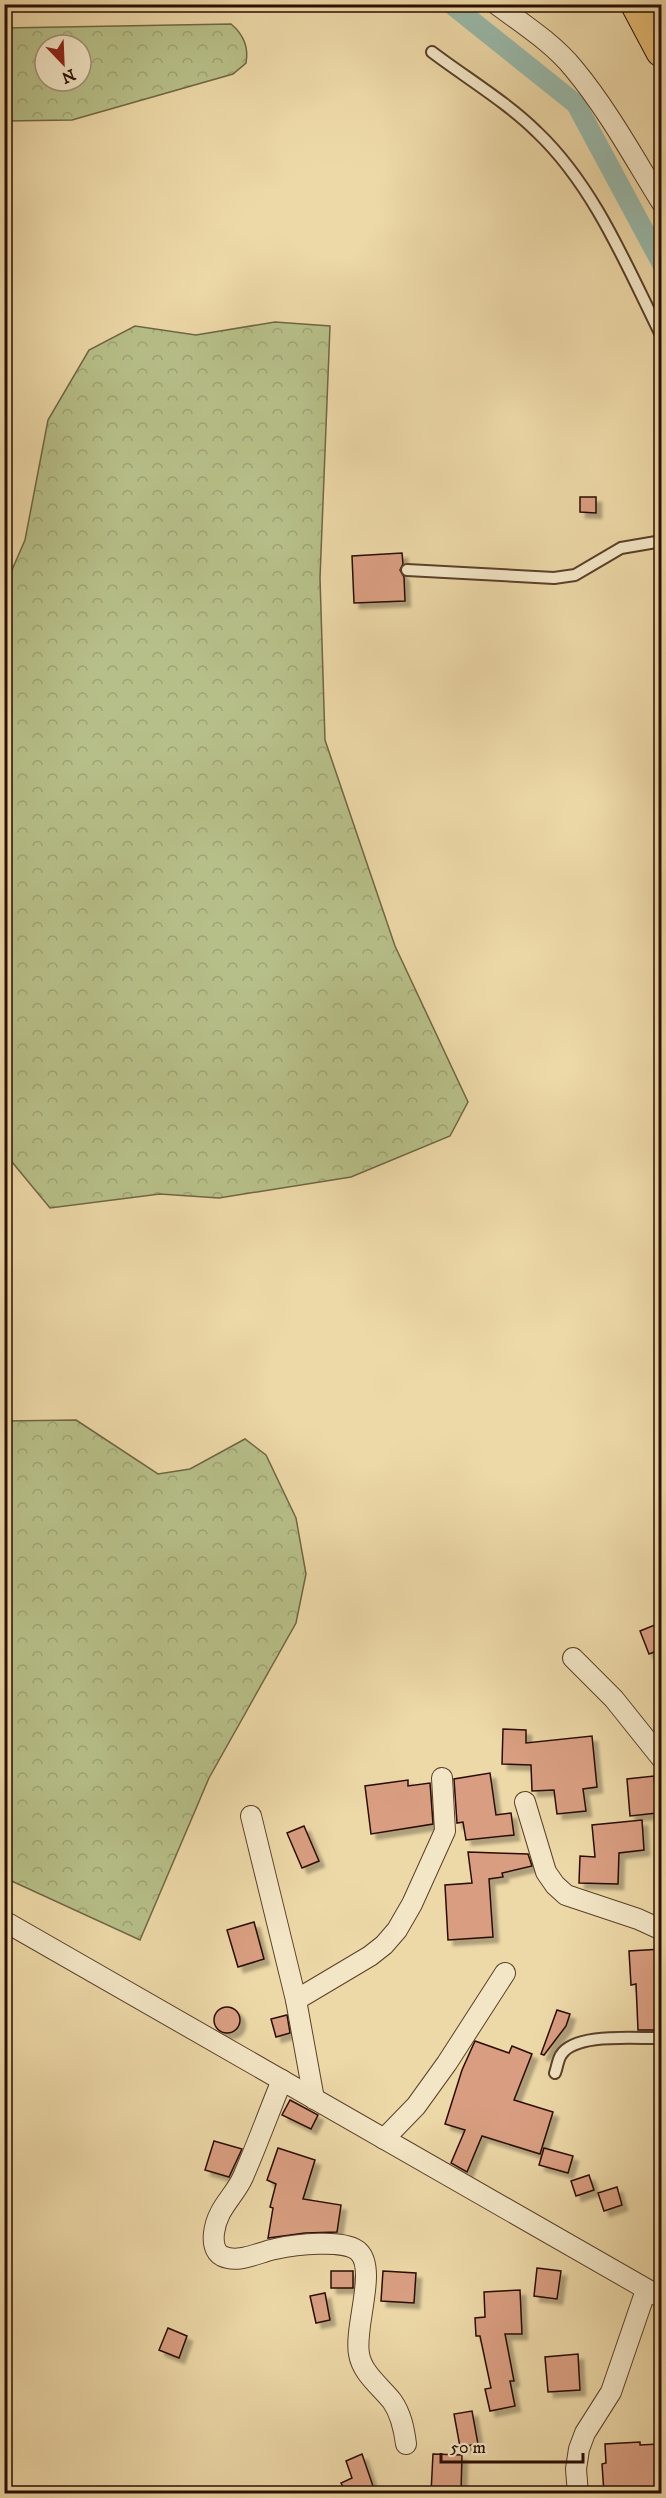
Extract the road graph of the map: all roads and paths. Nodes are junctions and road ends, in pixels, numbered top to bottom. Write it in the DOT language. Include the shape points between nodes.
graph roads {
  1 [pos="496,4"];
  2 [pos="637,4"];
  3 [pos="662,51"];
  4 [pos="432,52"];
  5 [pos="662,203"];
  6 [pos="662,338"];
  7 [pos="662,541"];
  8 [pos="407,570"];
  9 [pos="573,1659"];
  10 [pos="662,1759"];
  11 [pos="442,1778"];
  12 [pos="525,1802"];
  13 [pos="251,1816"];
  14 [pos="4,1921"];
  15 [pos="662,1930"];
  16 [pos="505,1973"];
  17 [pos="296,2000"];
  18 [pos="662,2038"];
  19 [pos="555,2073"];
  20 [pos="282,2080"];
  21 [pos="314,2099"];
  22 [pos="384,2139"];
  23 [pos="653,2294"];
  24 [pos="406,2444"];
  25 [pos="578,2493"];
  1 -- 5 [label="street" via="534,31 573,67"];
  2 -- 3 [label="main road"];
  4 -- 6 [label="lane" via="536,130 559,154 618,250"];
  7 -- 8 [label="lane" via="621,548 575,575 554,578"];
  9 -- 10 [label="street" via="614,1699"];
  11 -- 17 [label="street" via="445,1831 397,1930 370,1956"];
  12 -- 15 [label="street" via="546,1872 555,1885 566,1894"];
  13 -- 17 [label="street"];
  14 -- 20 [label="street"];
  16 -- 22 [label="street" via="416,2106"];
  17 -- 21 [label="street"];
  18 -- 19 [label="lane" via="589,2040 576,2044 560,2055"];
  20 -- 21 [label="street"];
  20 -- 24 [label="street" via="241,2180 222,2206 214,2247 220,2256 239,2259 301,2245 341,2245 360,2252 366,2267 359,2354 363,2368 399,2414"];
  21 -- 22 [label="street"];
  22 -- 23 [label="street"];
  23 -- 25 [label="street" via="611,2392 585,2433 576,2469"];
}
